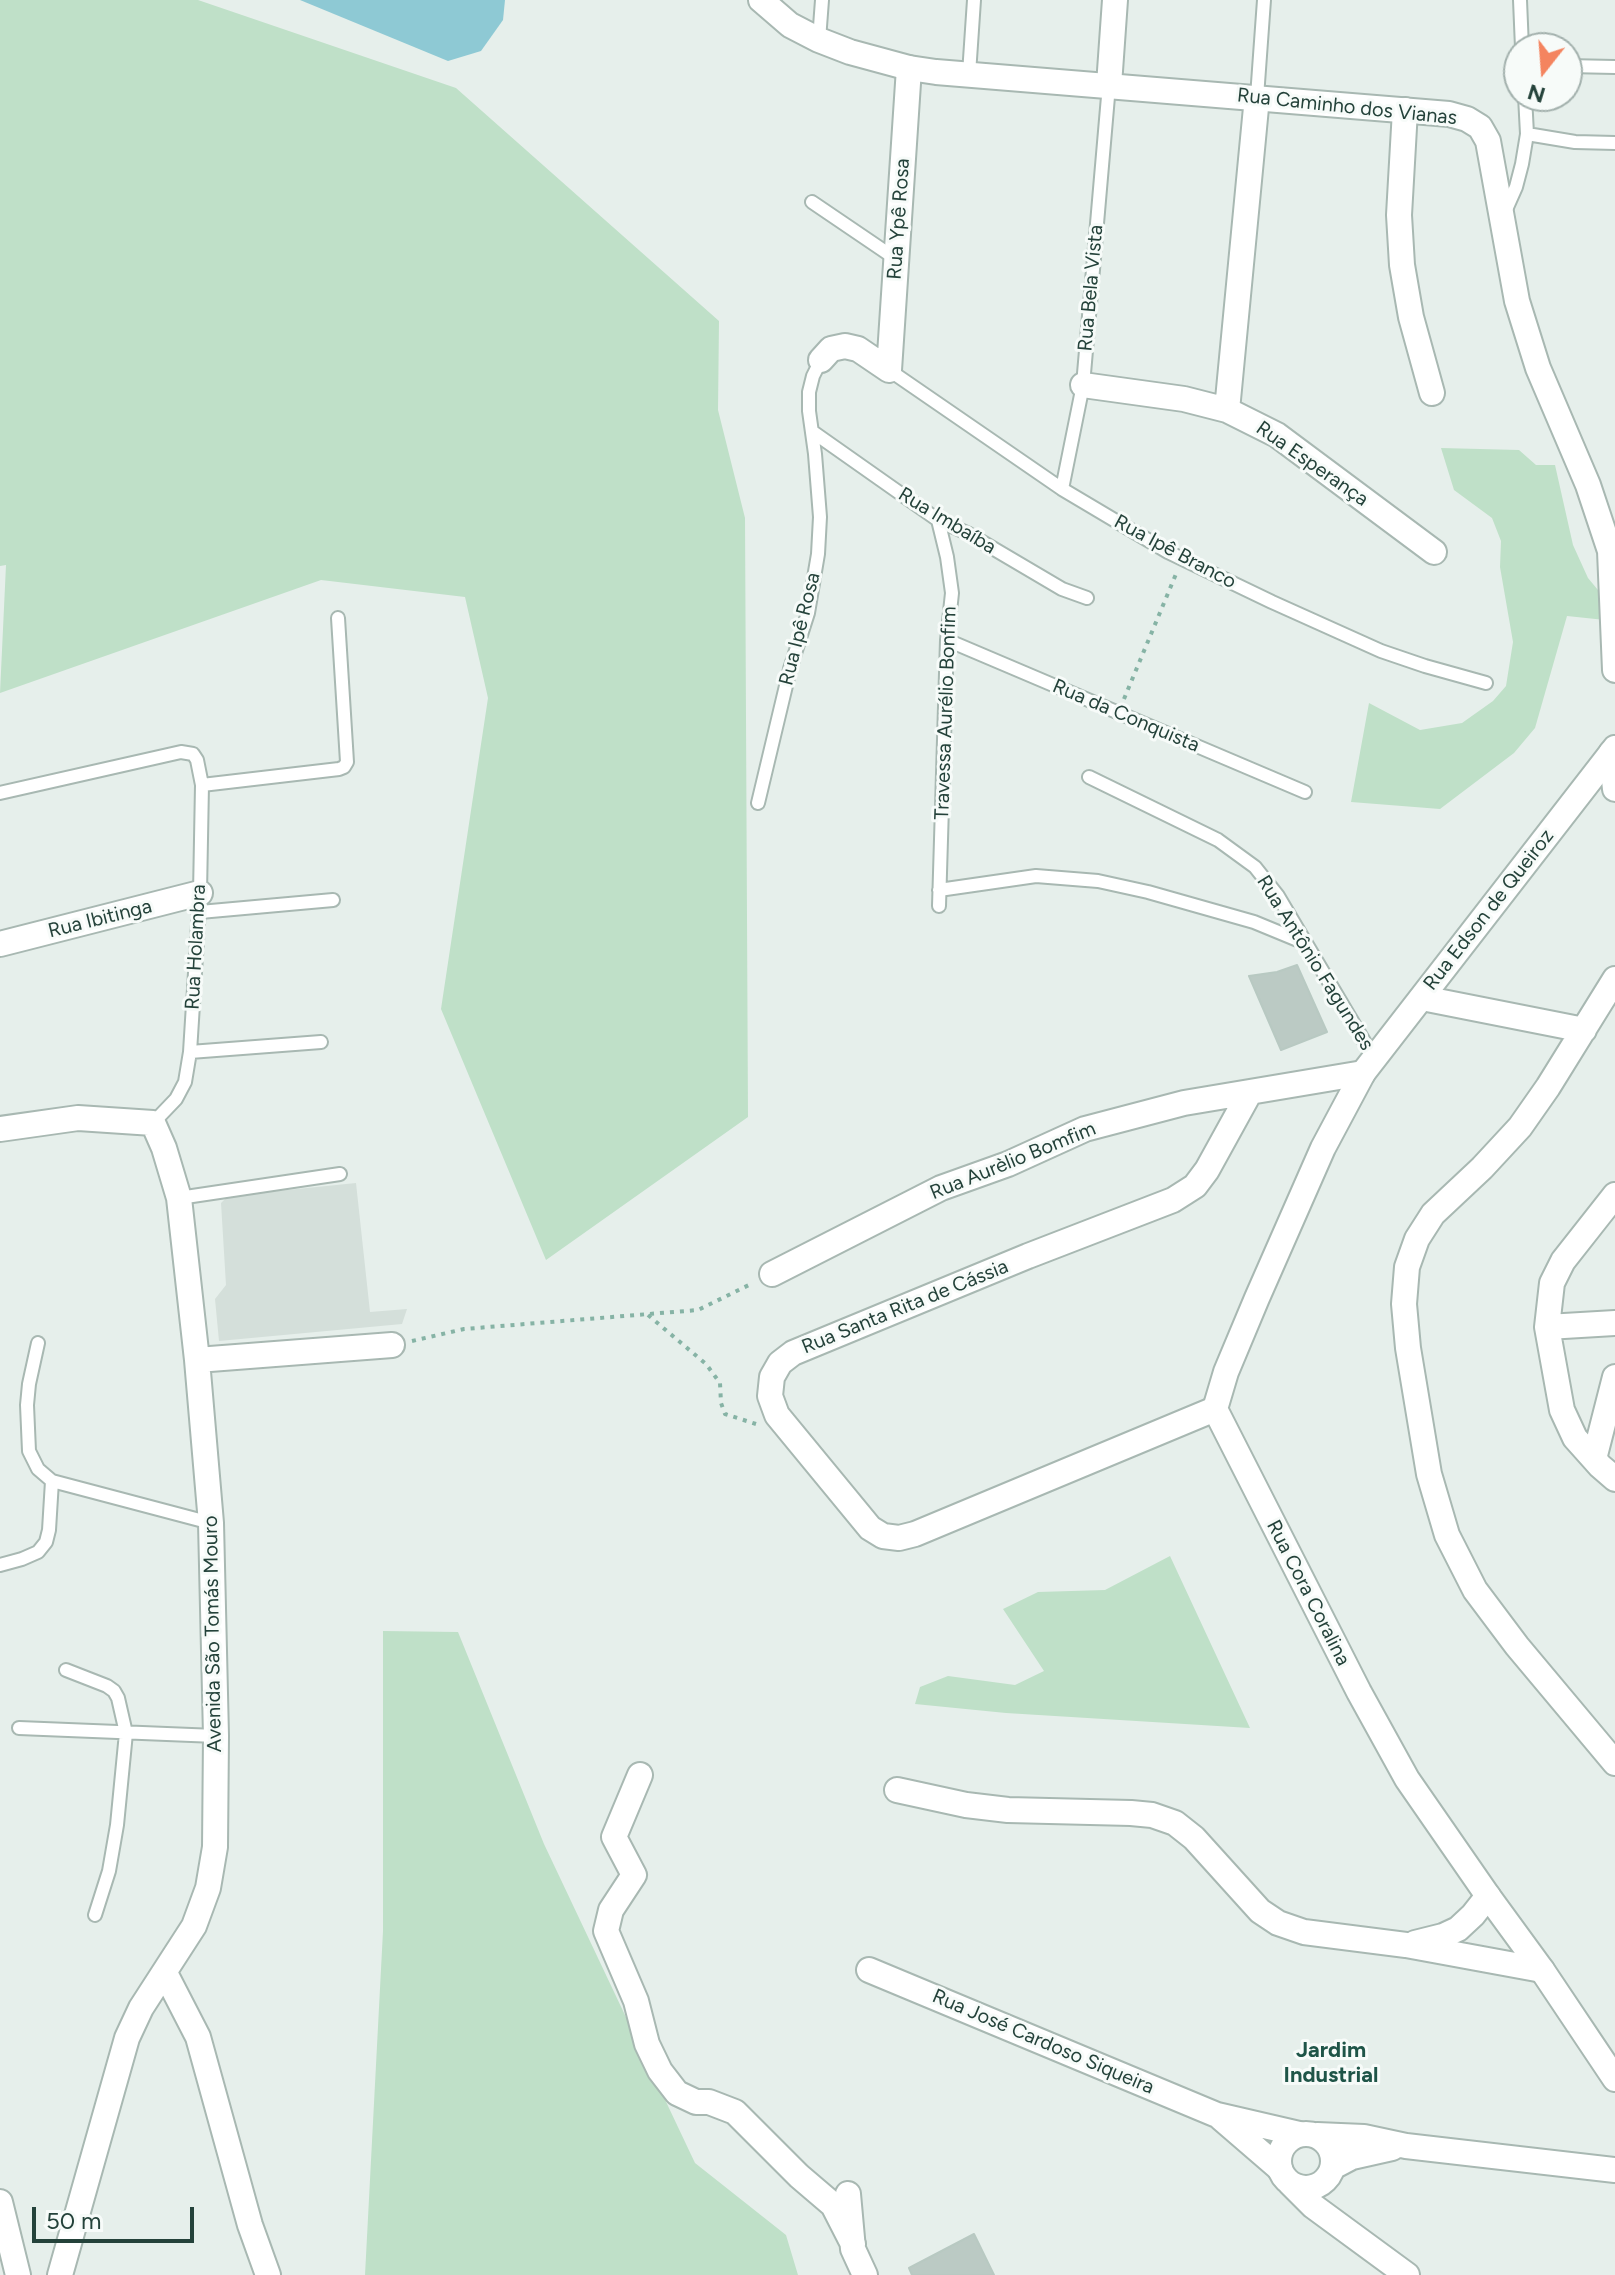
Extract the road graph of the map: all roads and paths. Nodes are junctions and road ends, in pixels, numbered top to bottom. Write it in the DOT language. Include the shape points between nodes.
graph roads {
  1 [pos="761,0"];
  2 [pos="822,0"];
  3 [pos="974,0"];
  4 [pos="1115,0"];
  5 [pos="1264,0"];
  6 [pos="1520,0"];
  7 [pos="1521,32"];
  8 [pos="819,40"];
  9 [pos="1583,66"];
  10 [pos="1615,67"];
  11 [pos="909,68"];
  12 [pos="969,74"];
  13 [pos="1109,85"];
  14 [pos="1257,97"];
  15 [pos="1405,110"];
  16 [pos="1526,112"];
  17 [pos="1527,134"];
  18 [pos="1615,143"];
  19 [pos="812,202"];
  20 [pos="1501,220"];
  21 [pos="896,259"];
  22 [pos="821,360"];
  23 [pos="889,370"];
  24 [pos="1083,385"];
  25 [pos="1432,393"];
  26 [pos="1227,410"];
  27 [pos="813,432"];
  28 [pos="1062,489"];
  29 [pos="938,520"];
  30 [pos="1615,523"];
  31 [pos="1610,551"];
  32 [pos="1434,552"];
  33 [pos="1182,558"];
  34 [pos="1087,598"];
  35 [pos="338,618"];
  36 [pos="947,640"];
  37 [pos="1615,670"];
  38 [pos="1486,683"];
  39 [pos="1119,712"];
  40 [pos="1613,750"];
  41 [pos="1089,777"];
  42 [pos="202,785"];
  43 [pos="1615,789"];
  44 [pos="1305,792"];
  45 [pos="0,793"];
  46 [pos="758,803"];
  47 [pos="939,890"];
  48 [pos="333,900"];
  49 [pos="200,903"];
  50 [pos="939,906"];
  51 [pos="1305,943"];
  52 [pos="0,944"];
  53 [pos="1614,974"];
  54 [pos="1422,998"];
  55 [pos="1584,1030"];
  56 [pos="321,1042"];
  57 [pos="190,1052"];
  58 [pos="1368,1065"];
  59 [pos="1250,1092"];
  60 [pos="153,1123"];
  61 [pos="0,1129"];
  62 [pos="340,1174"];
  63 [pos="1615,1195"];
  64 [pos="179,1198"];
  65 [pos="772,1274"];
  66 [pos="646,1314"];
  67 [pos="1615,1323"];
  68 [pos="1547,1327"];
  69 [pos="38,1343"];
  70 [pos="392,1345"];
  71 [pos="197,1360"];
  72 [pos="1615,1377"];
  73 [pos="1215,1409"];
  74 [pos="794,1435"];
  75 [pos="1594,1459"];
  76 [pos="1615,1479"];
  77 [pos="52,1481"];
  78 [pos="211,1523"];
  79 [pos="0,1565"];
  80 [pos="66,1670"];
  81 [pos="19,1728"];
  82 [pos="126,1733"];
  83 [pos="216,1736"];
  84 [pos="1615,1763"];
  85 [pos="640,1775"];
  86 [pos="897,1790"];
  87 [pos="1488,1896"];
  88 [pos="95,1915"];
  89 [pos="1406,1945"];
  90 [pos="869,1970"];
  91 [pos="1542,1970"];
  92 [pos="165,1973"];
  93 [pos="1615,2079"];
  94 [pos="1217,2115"];
  95 [pos="1308,2135"];
  96 [pos="1406,2146"];
  97 [pos="1615,2170"];
  98 [pos="1328,2175"];
  99 [pos="1285,2176"];
  100 [pos="848,2194"];
  101 [pos="0,2202"];
  102 [pos="1357,2237"];
  103 [pos="853,2244"];
  104 [pos="18,2275"];
  105 [pos="60,2275"];
  106 [pos="268,2275"];
  107 [pos="865,2275"];
  108 [pos="1407,2275"];
  1 -- 8 [label="street, Rua Caminho dos Vianas" via="790,25"];
  2 -- 8 [label="lane"];
  3 -- 12 [label="lane"];
  4 -- 13 [label="street"];
  5 -- 14 [label="lane"];
  6 -- 7 [label="lane"];
  8 -- 11 [label="street, Rua Caminho dos Vianas"];
  9 -- 10 [label="lane"];
  11 -- 12 [label="street, Rua Caminho dos Vianas"];
  11 -- 21 [label="street, Rua Ypê Rosa"];
  12 -- 13 [label="street, Rua Caminho dos Vianas"];
  13 -- 14 [label="street, Rua Caminho dos Vianas"];
  13 -- 24 [label="lane, Rua Bela Vista"];
  14 -- 15 [label="street, Rua Caminho dos Vianas"];
  14 -- 26 [label="street"];
  15 -- 20 [label="street, Rua Caminho dos Vianas" via="1449,114 1480,127 1488,141"];
  15 -- 25 [label="street" via="1402,265"];
  16 -- 17 [label="lane"];
  17 -- 18 [label="lane"];
  17 -- 20 [label="lane" via="1516,187"];
  19 -- 21 [label="lane"];
  20 -- 31 [label="street, Rua Caminho dos Vianas" via="1517,301 1538,368"];
  21 -- 23 [label="street, Rua Ypê Rosa"];
  22 -- 23 [label="street" via="831,349 845,346"];
  22 -- 27 [label="lane, Rua Ipê Rosa" via="809,392"];
  23 -- 28 [label="lane, Rua Ipê Branco"];
  24 -- 26 [label="street, Rua Esperança"];
  24 -- 28 [label="lane, Rua Bela Vista"];
  26 -- 32 [label="street, Rua Esperança" via="1277,435"];
  27 -- 29 [label="lane, Rua Imbaíba"];
  27 -- 46 [label="lane, Rua Ipê Rosa" via="818,554 808,613"];
  28 -- 33 [label="lane, Rua Ipê Branco"];
  29 -- 34 [label="lane, Rua Imbaíba"];
  29 -- 36 [label="lane, Travessa Aurélio Bonfim" via="952,593"];
  30 -- 31 [label="lane"];
  31 -- 37 [label="street, Rua Caminho dos Vianas"];
  33 -- 38 [label="lane, Rua Ipê Branco" via="1381,651"];
  33 -- 39 [label="path"];
  35 -- 42 [label="lane" via="344,767"];
  36 -- 39 [label="lane, Rua da Conquista"];
  36 -- 47 [label="lane, Travessa Aurélio Bonfim"];
  39 -- 44 [label="lane, Rua da Conquista"];
  40 -- 43 [label="street"];
  40 -- 54 [label="street, Rua Edson de Queiroz"];
  41 -- 51 [label="lane, Rua Antônio Fagundes" via="1218,840 1255,867"];
  42 -- 45 [label="lane, Rua Holambra" via="197,760 181,752"];
  42 -- 49 [label="lane, Rua Holambra"];
  47 -- 50 [label="lane, Travessa Aurélio Bonfim"];
  47 -- 51 [label="lane" via="1036,876 1098,881 1254,922"];
  48 -- 49 [label="lane"];
  49 -- 52 [label="street, Rua Ibitinga"];
  49 -- 57 [label="lane, Rua Holambra"];
  51 -- 58 [label="lane, Rua Antônio Fagundes"];
  53 -- 55 [label="street"];
  54 -- 55 [label="street"];
  54 -- 58 [label="street, Rua Edson de Queiroz"];
  55 -- 84 [label="street" via="1520,1127 1433,1214 1407,1267 1404,1304 1429,1474 1447,1535 1475,1590"];
  56 -- 57 [label="lane"];
  57 -- 60 [label="lane, Rua Holambra" via="185,1082"];
  58 -- 59 [label="street, Rua Aurèlio Bomfim"];
  58 -- 73 [label="street" via="1323,1148 1262,1285"];
  59 -- 65 [label="street, Rua Aurèlio Bomfim" via="1085,1129 941,1188"];
  59 -- 74 [label="street, Rua Santa Rita de Cássia" via="1207,1170 1195,1186 1173,1200 793,1353 772,1377 770,1396"];
  60 -- 61 [label="street" via="78,1118"];
  60 -- 64 [label="street, Avenida São Tomás Mouro"];
  62 -- 64 [label="lane"];
  63 -- 68 [label="street" via="1563,1261 1552,1283"];
  64 -- 71 [label="street, Avenida São Tomás Mouro"];
  65 -- 66 [label="path" via="698,1310"];
  66 -- 70 [label="path" via="464,1329"];
  66 -- 74 [label="path" via="706,1364 720,1383 725,1414"];
  67 -- 68 [label="street"];
  68 -- 75 [label="street" via="1562,1410 1575,1438"];
  69 -- 77 [label="lane" via="27,1405 29,1451"];
  70 -- 71 [label="street"];
  71 -- 78 [label="street, Avenida São Tomás Mouro"];
  72 -- 75 [label="street"];
  73 -- 74 [label="street, Rua Santa Rita de Cássia" via="899,1538 870,1528"];
  73 -- 87 [label="street, Rua Cora Coralina" via="1407,1779"];
  75 -- 76 [label="street"];
  77 -- 78 [label="lane"];
  77 -- 79 [label="lane" via="46,1542 38,1552"];
  78 -- 83 [label="street, Avenida São Tomás Mouro"];
  80 -- 82 [label="lane" via="114,1691"];
  81 -- 82 [label="lane"];
  82 -- 83 [label="lane"];
  82 -- 88 [label="lane" via="117,1825"];
  83 -- 92 [label="street, Avenida São Tomás Mouro" via="215,1847 208,1888 194,1926"];
  85 -- 103 [label="street" via="614,1837 634,1875 611,1910 606,1931 636,2001 647,2044 677,2093 735,2112 833,2205"];
  86 -- 89 [label="street" via="1008,1810 1152,1815 1175,1823 1194,1838 1260,1911 1278,1923 1304,1932"];
  87 -- 89 [label="street" via="1458,1929"];
  87 -- 91 [label="street, Rua Cora Coralina"];
  89 -- 91 [label="street"];
  90 -- 94 [label="street, Rua José Cardoso Siqueira"];
  91 -- 93 [label="street, Rua Cora Coralina"];
  92 -- 105 [label="street, Avenida São Tomás Mouro" via="127,2038"];
  92 -- 106 [label="street" via="198,2037"];
  94 -- 95 [label="street, Rua José Cardoso Siqueira"];
  94 -- 99 [label="street, Rua José Cardoso Siqueira"];
  95 -- 96 [label="street, Rua José Cardoso Siqueira" via="1364,2137"];
  95 -- 98 [label="street" via="1329,2145"];
  95 -- 99 [label="street" via="1284,2144 1278,2160"];
  96 -- 97 [label="street"];
  96 -- 98 [label="street" via="1352,2157"];
  98 -- 99 [label="street" via="1307,2188"];
  98 -- 102 [label="street, Rua José Cardoso Siqueira"];
  99 -- 102 [label="street, Rua José Cardoso Siqueira" via="1313,2206"];
  100 -- 103 [label="street"];
  101 -- 104 [label="street"];
  102 -- 108 [label="street, Rua José Cardoso Siqueira"];
  103 -- 107 [label="street"];
}
